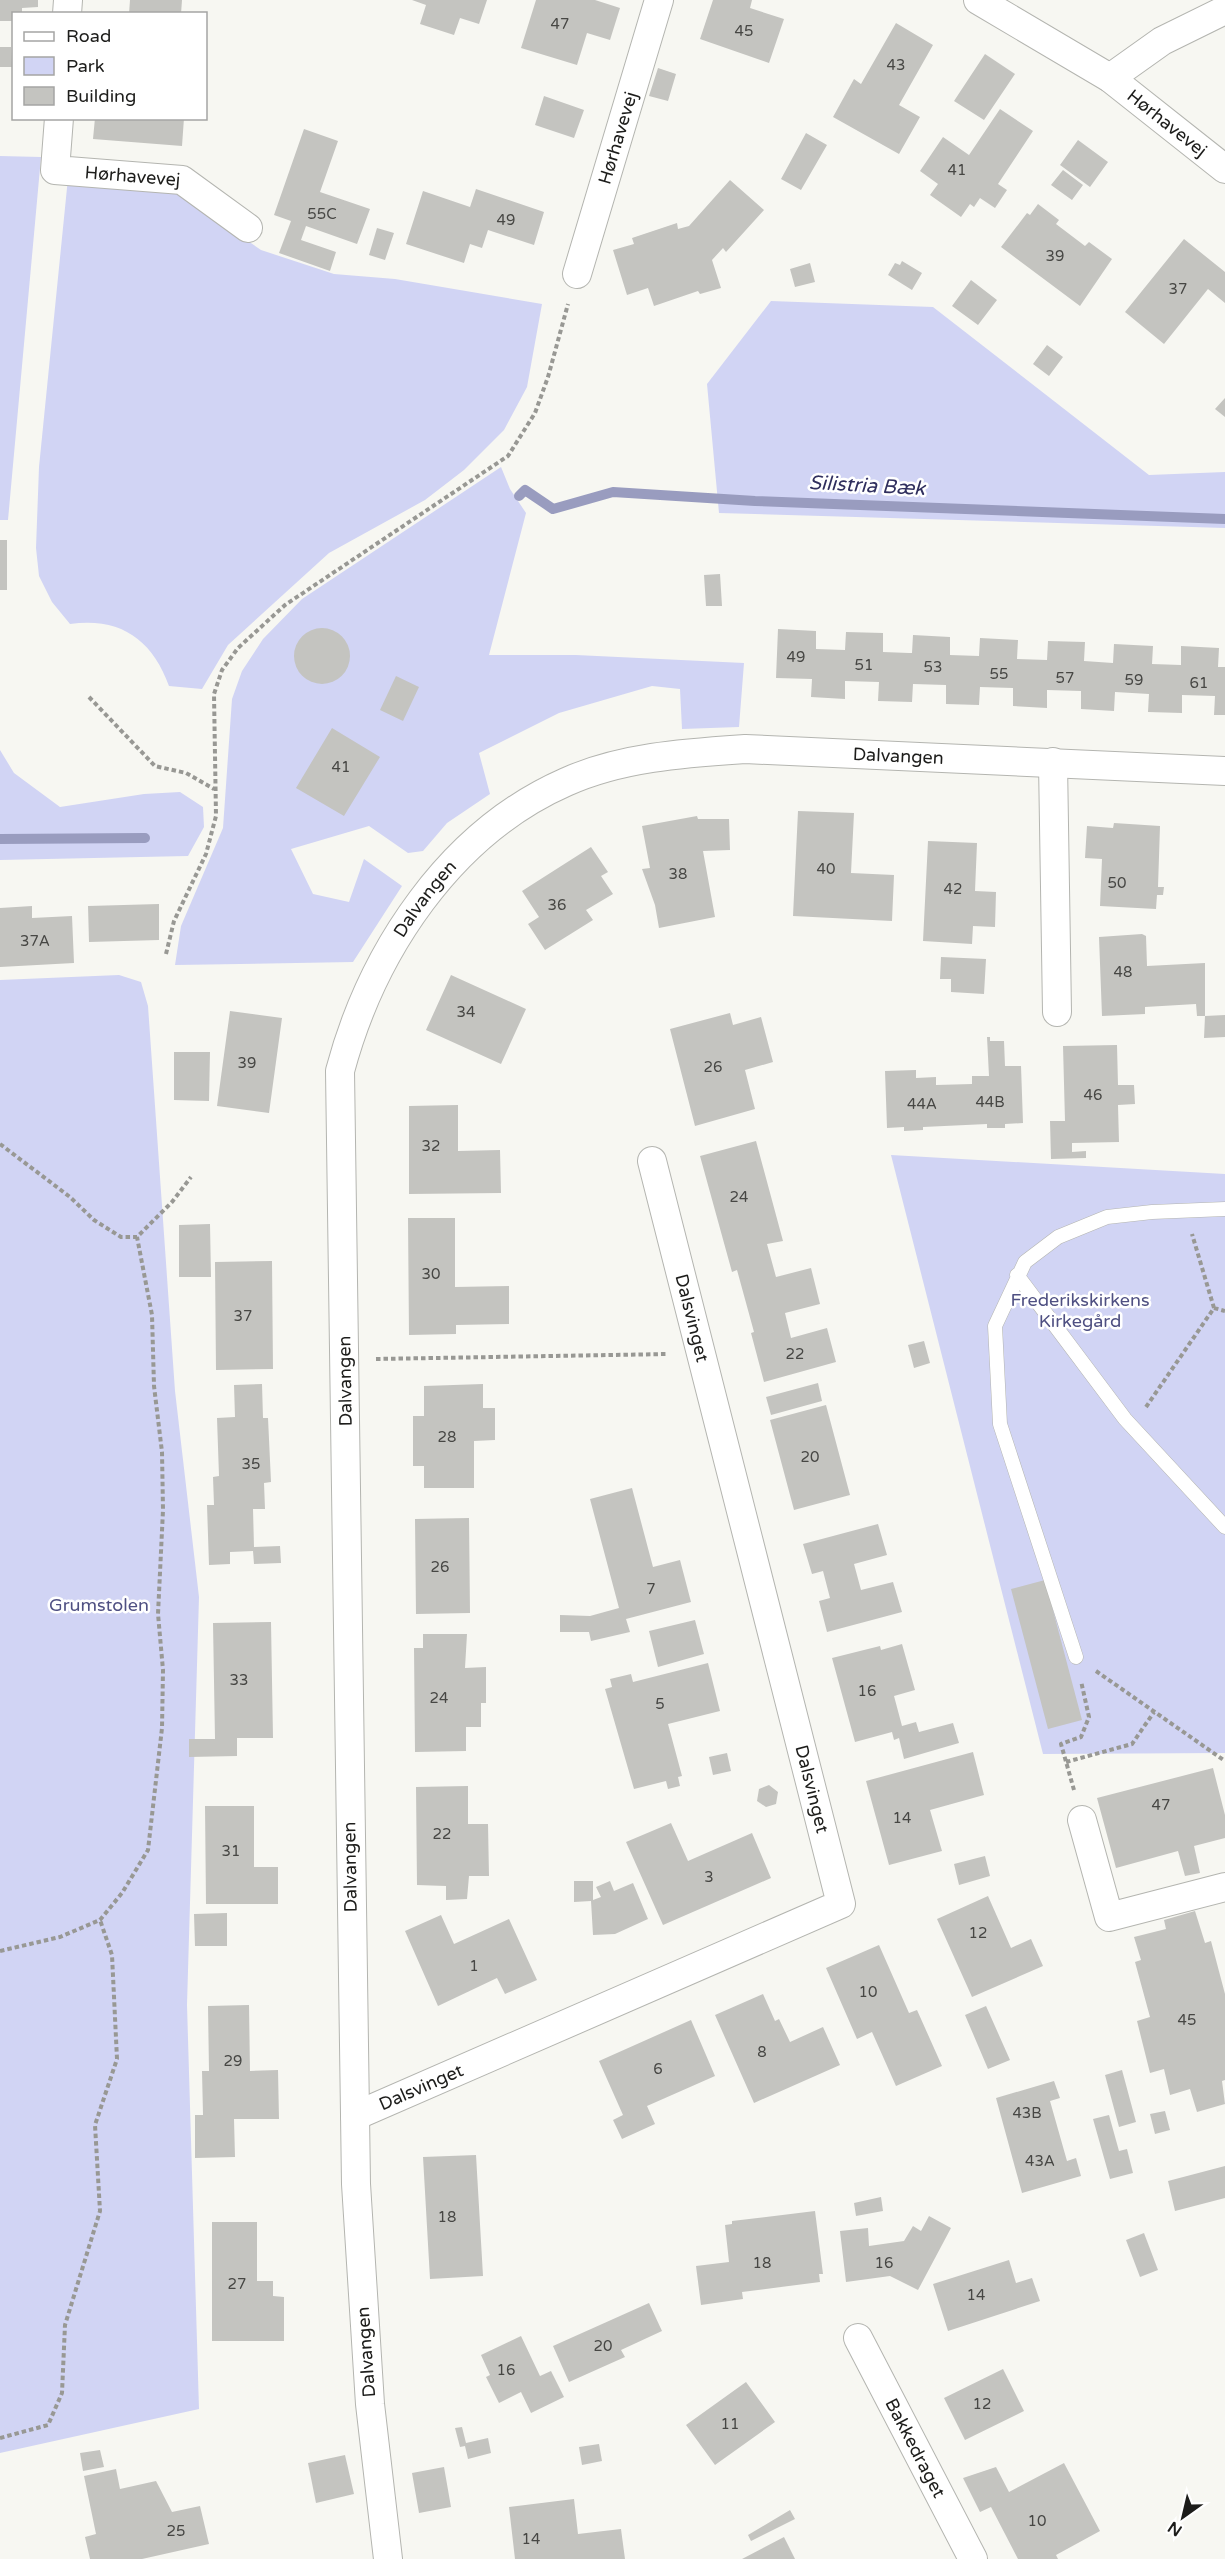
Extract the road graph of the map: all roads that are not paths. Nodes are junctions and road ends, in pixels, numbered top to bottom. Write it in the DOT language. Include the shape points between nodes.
graph roads {
  1 [pos="659,0"];
  2 [pos="978,0"];
  3 [pos="1225,10"];
  4 [pos="1110,78"];
  5 [pos="59,120"];
  6 [pos="1225,169"];
  7 [pos="248,228"];
  8 [pos="576,274"];
  9 [pos="1053,762"];
  10 [pos="1225,771"];
  11 [pos="1057,1012"];
  12 [pos="652,1161"];
  13 [pos="1225,1209"];
  14 [pos="1017,1275"];
  15 [pos="1225,1527"];
  16 [pos="1076,1657"];
  17 [pos="1082,1820"];
  18 [pos="1225,1887"];
  19 [pos="355,2116"];
  20 [pos="858,2338"];
  21 [pos="387,2559"];
  22 [pos="973,2559"];
  1 -- 8 [label="street, Hørhavevej"];
  2 -- 4 [label="street, Hørhavevej"];
  3 -- 4 [label="street, Hørhavevej" via="1162,41"];
  4 -- 6 [label="street, Hørhavevej"];
  5 -- 7 [label="street, Hørhavevej" via="55,170 182,180"];
  9 -- 10 [label="street, Dalvangen"];
  9 -- 11 [label="street"];
  9 -- 19 [label="street, Dalvangen" via="745,749 689,753 603,769 567,781 524,804 476,840 428,892 399,933 366,994 340,1071"];
  12 -- 19 [label="street, Dalsvinget" via="841,1904"];
  13 -- 14 [label="lane" via="1107,1217 1058,1237 1025,1262"];
  14 -- 15 [label="lane" via="1132,1427"];
  14 -- 16 [label="lane" via="995,1326 1000,1424"];
  17 -- 18 [label="street" via="1109,1917"];
  19 -- 21 [label="street, Dalvangen" via="370,2403"];
  20 -- 22 [label="street, Bakkedraget"];
}
